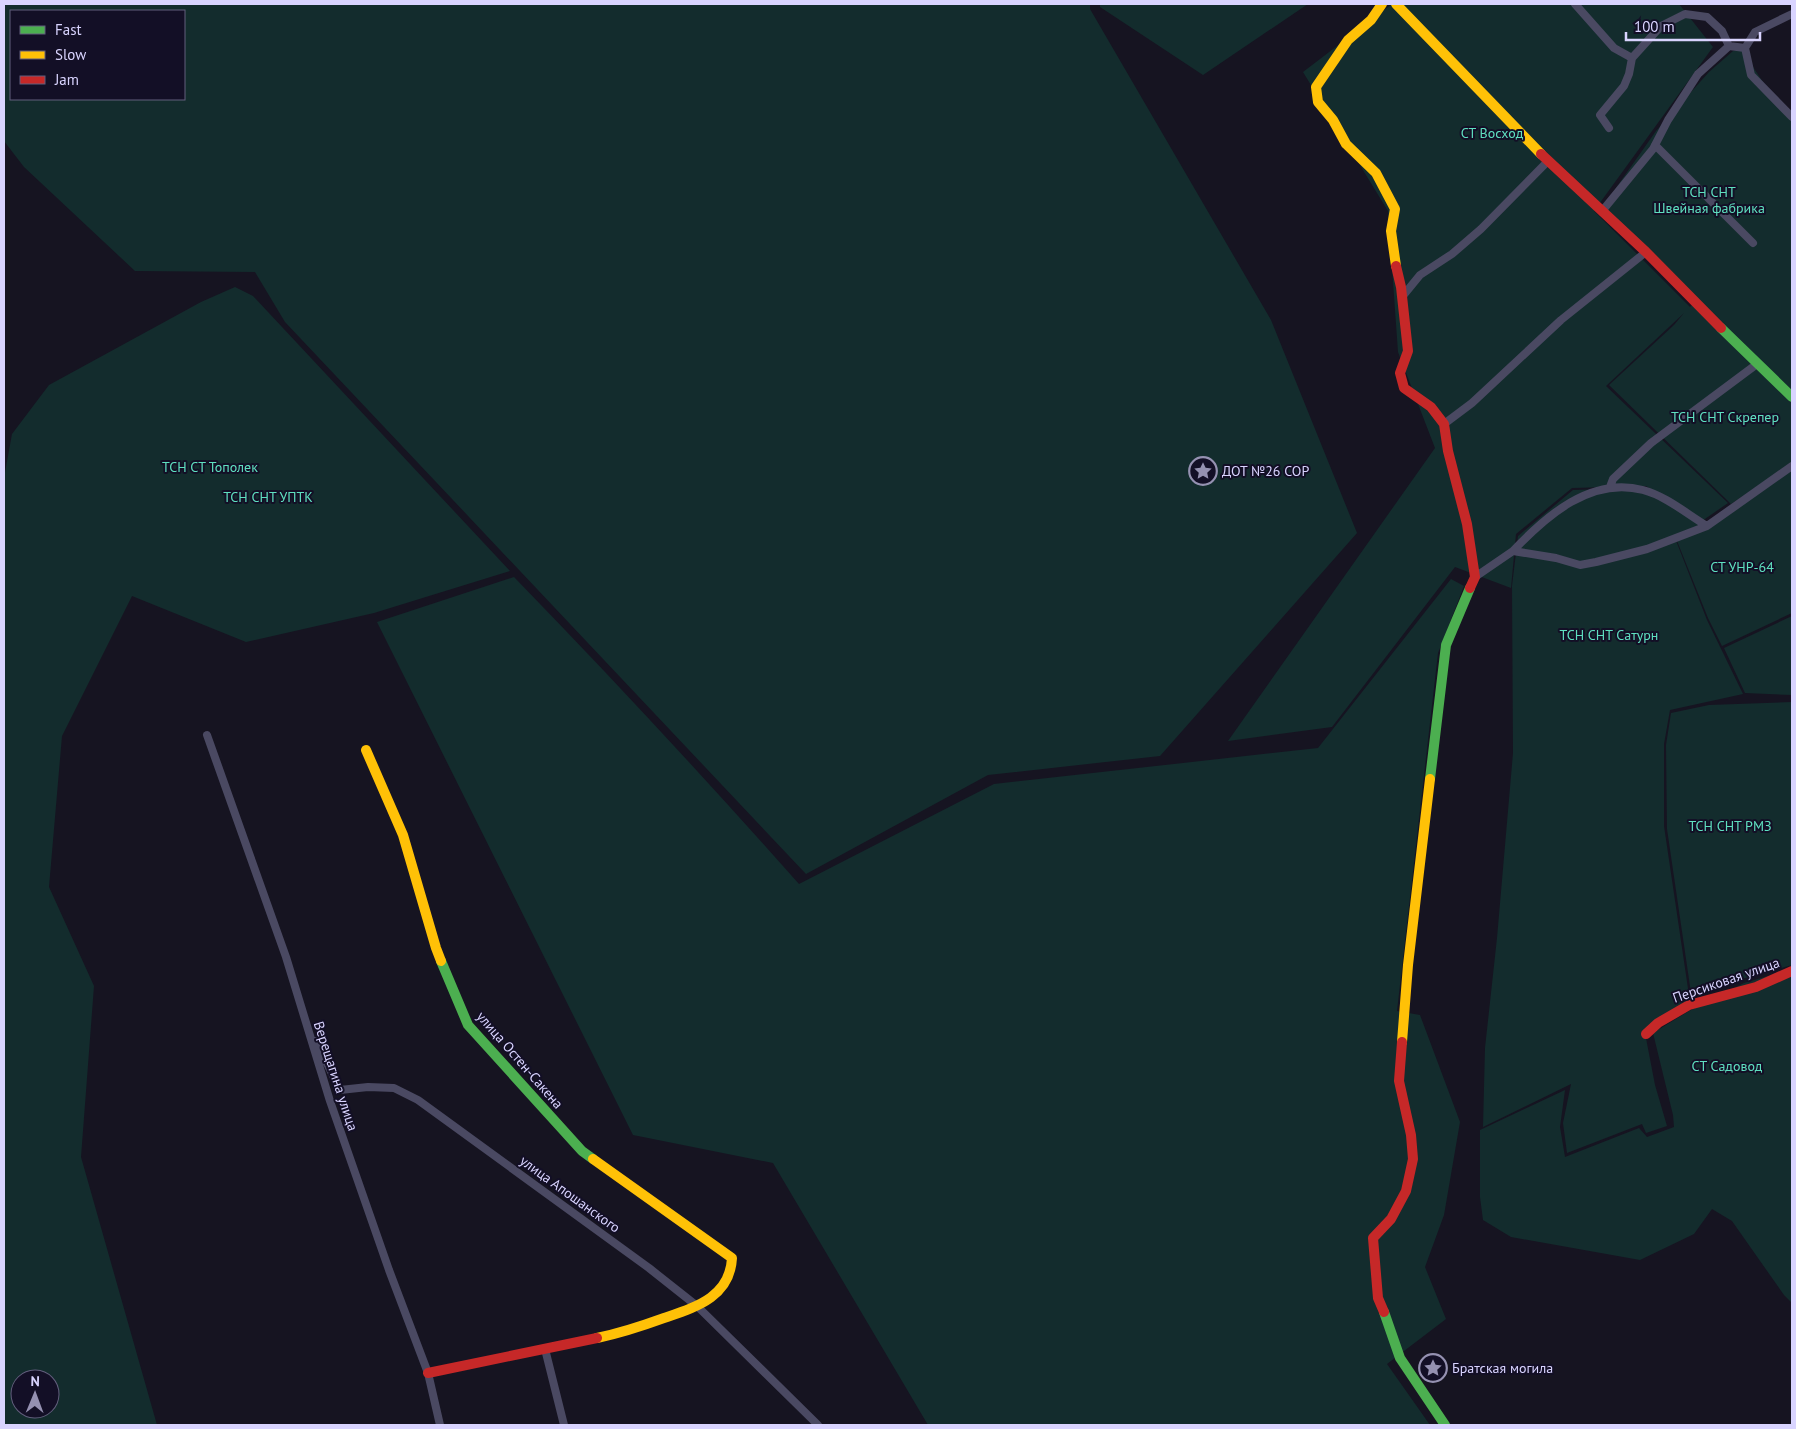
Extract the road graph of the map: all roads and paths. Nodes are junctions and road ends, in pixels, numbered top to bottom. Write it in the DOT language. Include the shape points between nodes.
graph roads {
  1 [pos="1382,4"];
  2 [pos="1396,4"];
  3 [pos="1575,4"];
  4 [pos="1792,14"];
  5 [pos="1729,46"];
  6 [pos="1744,48"];
  7 [pos="1632,58"];
  8 [pos="1792,117"];
  9 [pos="1609,128"];
  10 [pos="1655,145"];
  11 [pos="1548,161"];
  12 [pos="1603,210"];
  13 [pos="1753,243"];
  14 [pos="1646,252"];
  15 [pos="1402,297"];
  16 [pos="1757,364"];
  17 [pos="1792,397"];
  18 [pos="1444,424"];
  19 [pos="1792,466"];
  20 [pos="1610,487"];
  21 [pos="1707,526"];
  22 [pos="1513,551"];
  23 [pos="1476,577"];
  24 [pos="207,735"];
  25 [pos="366,750"];
  26 [pos="1792,971"];
  27 [pos="305,1019"];
  28 [pos="1646,1034"];
  29 [pos="697,1306"];
  30 [pos="545,1349"];
  31 [pos="428,1373"];
  32 [pos="440,1425"];
  33 [pos="564,1425"];
  34 [pos="818,1425"];
  35 [pos="1445,1425"];
  1 -- 15 [label="street" via="1371,20 1348,40 1316,87 1318,102 1346,144 1376,174 1395,209 1393,254"];
  2 -- 11 [label="street"];
  3 -- 7 [label="street" via="1614,48"];
  4 -- 6 [label="street" via="1755,32"];
  5 -- 6 [label="street"];
  5 -- 7 [label="street" via="1722,31 1707,17 1685,14 1662,26"];
  5 -- 10 [label="street" via="1698,74"];
  6 -- 8 [label="street" via="1751,75"];
  7 -- 9 [label="street" via="1624,86 1600,115"];
  10 -- 12 [label="street"];
  10 -- 13 [label="street"];
  11 -- 12 [label="street"];
  11 -- 15 [label="street" via="1481,230 1420,275"];
  12 -- 14 [label="street"];
  14 -- 16 [label="street"];
  14 -- 18 [label="street" via="1560,320 1472,403"];
  15 -- 18 [label="street" via="1408,351 1400,373 1404,388 1431,407"];
  16 -- 17 [label="street"];
  16 -- 20 [label="street" via="1651,443 1613,480"];
  18 -- 23 [label="street"];
  19 -- 21 [label="street"];
  20 -- 21 [label="street" via="1642,490 1656,495"];
  20 -- 22 [label="street" via="1571,501 1538,525"];
  21 -- 22 [label="street" via="1647,548 1580,565"];
  22 -- 23 [label="street"];
  23 -- 35 [label="street" via="1446,645 1408,965 1399,1081 1413,1159 1406,1191 1391,1218 1374,1238 1378,1298 1400,1358"];
  24 -- 27 [label="street, Верещагина улица"];
  25 -- 29 [label="street, улица Остен-Сакена" via="403,835 436,948 468,1025 582,1151 732,1258 727,1282 705,1303"];
  26 -- 28 [label="street, Персиковая улица" via="1756,987 1689,1004"];
  27 -- 29 [label="street, улица Апошанского" via="340,1090 394,1088 418,1100 650,1268"];
  27 -- 31 [label="street, Верещагина улица" via="356,1176"];
  29 -- 30 [label="street" via="628,1331"];
  29 -- 34 [label="street, улица Апошанского"];
  30 -- 31 [label="street"];
  30 -- 33 [label="street"];
  31 -- 32 [label="street, Верещагина улица"];
}
